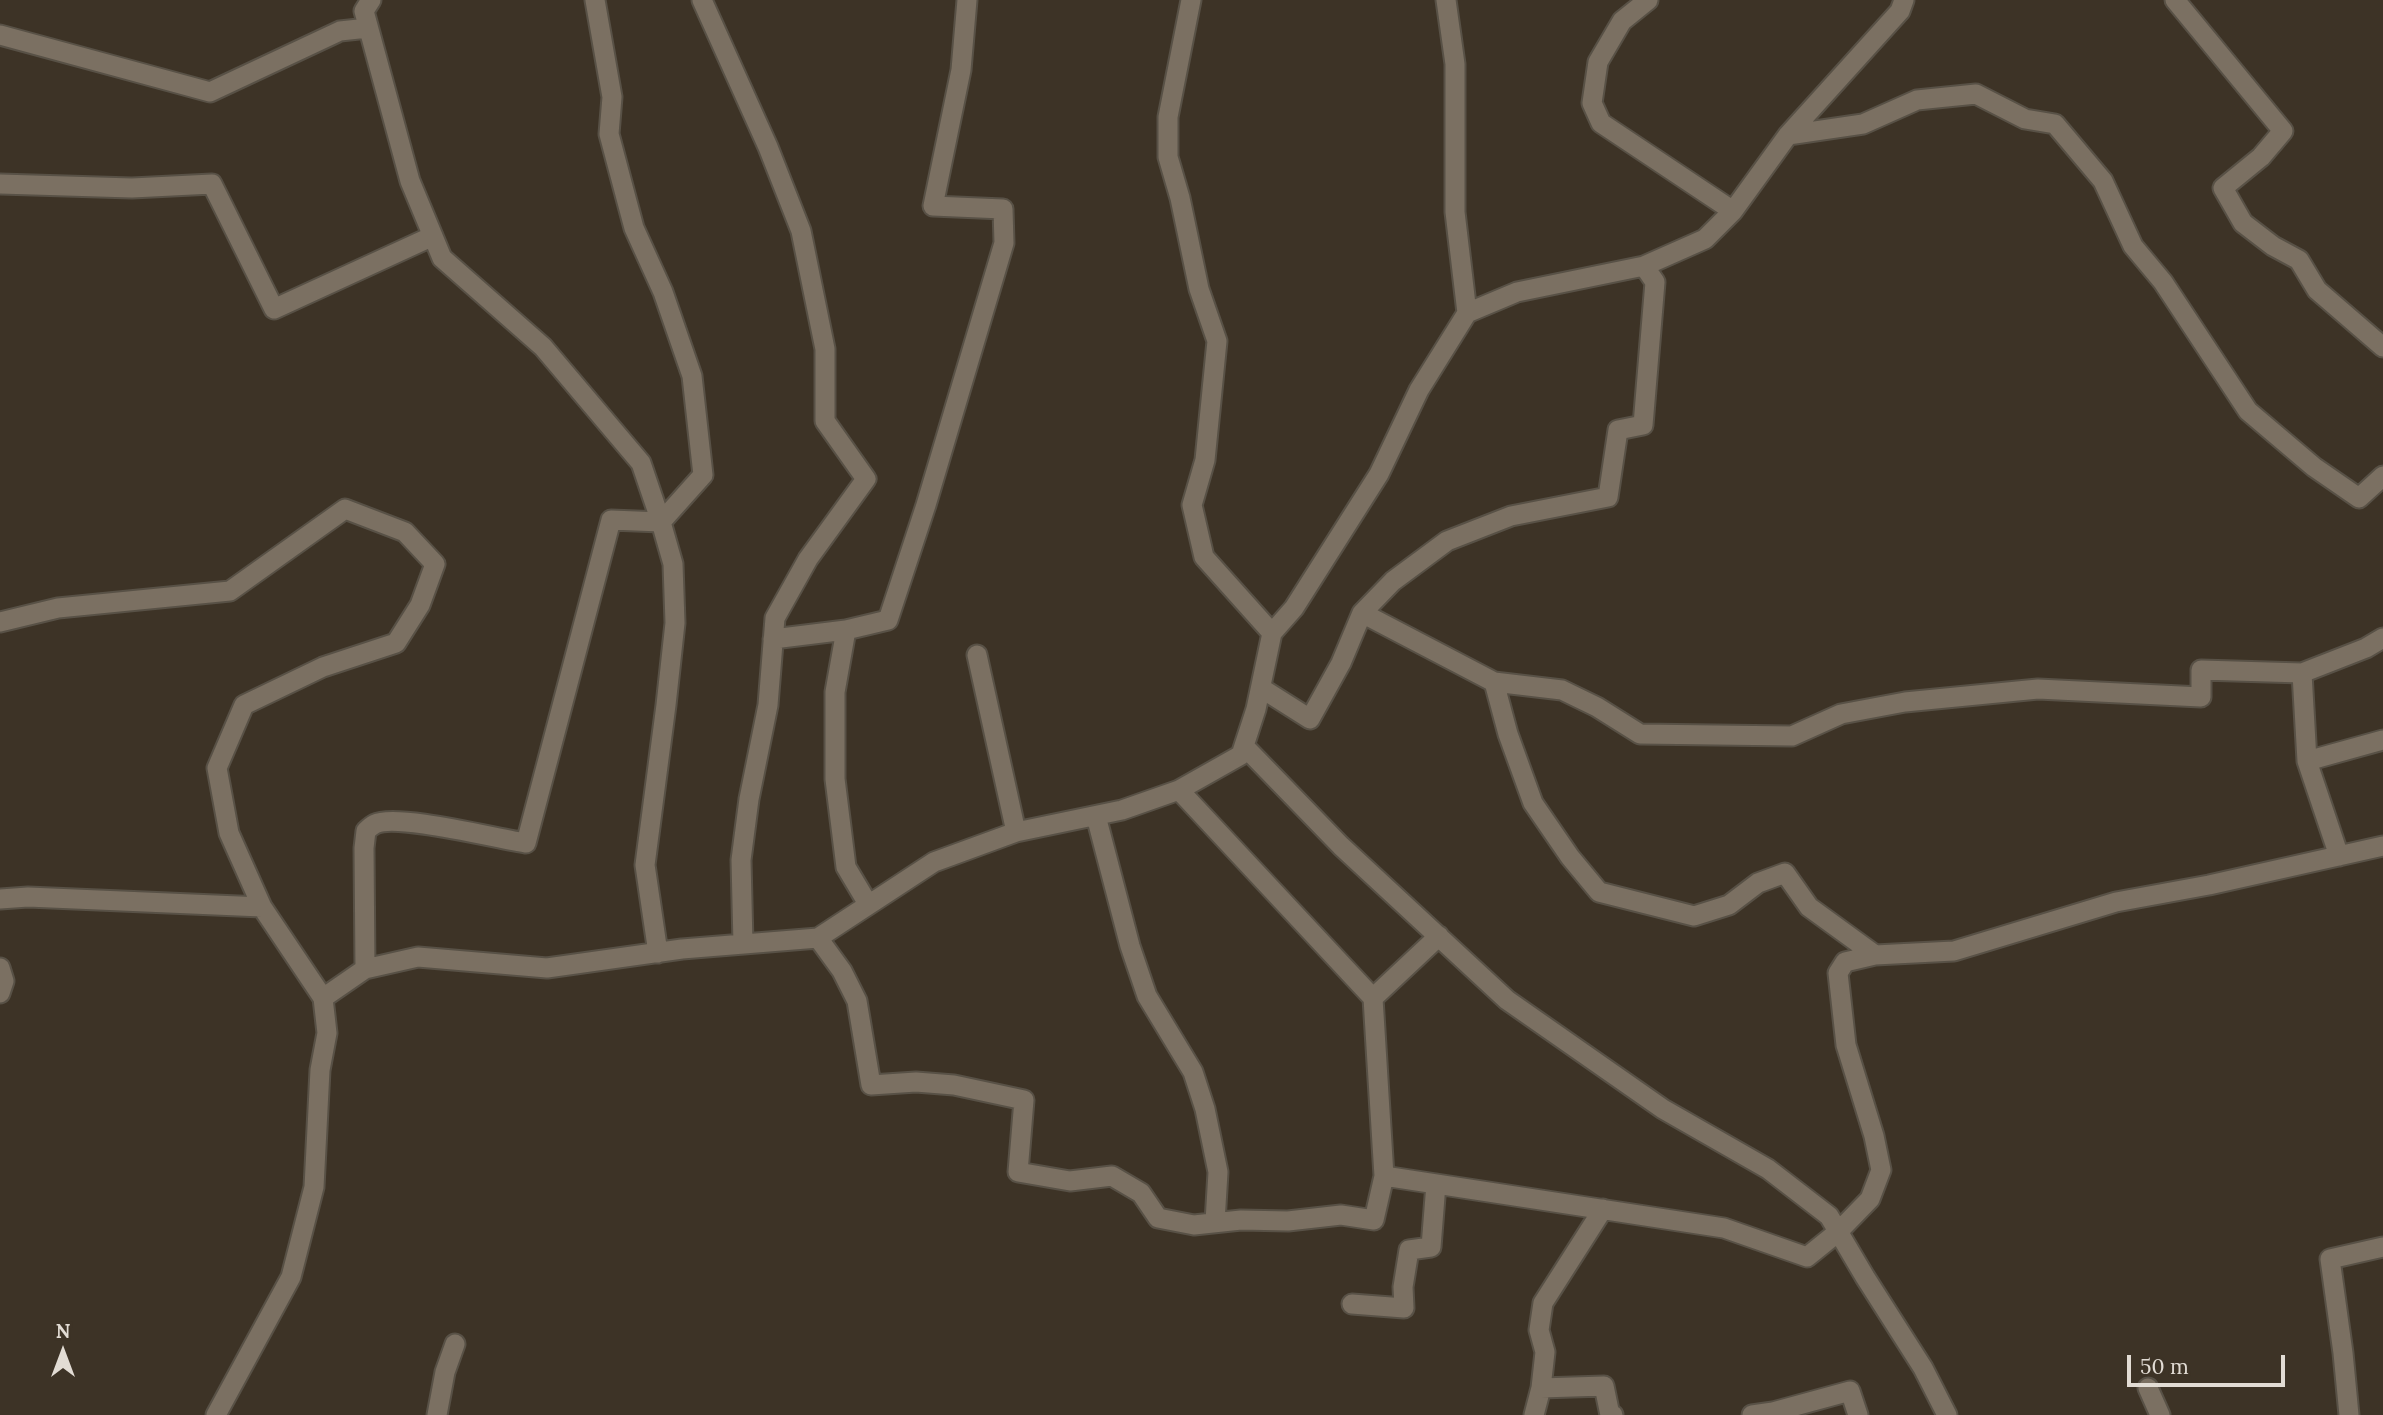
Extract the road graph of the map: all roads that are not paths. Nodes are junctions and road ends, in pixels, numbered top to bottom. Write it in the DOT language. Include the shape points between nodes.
graph roads {
  1 [pos="371,0"];
  2 [pos="595,0"];
  3 [pos="702,0"];
  4 [pos="967,0"];
  5 [pos="1191,0"];
  6 [pos="1446,0"];
  7 [pos="1648,0"];
  8 [pos="1904,0"];
  9 [pos="2175,0"];
  10 [pos="368,28"];
  11 [pos="0,35"];
  12 [pos="1788,135"];
  13 [pos="0,184"];
  14 [pos="1732,211"];
  15 [pos="433,236"];
  16 [pos="1644,266"];
  17 [pos="1467,313"];
  18 [pos="2383,347"];
  19 [pos="2383,477"];
  20 [pos="661,522"];
  21 [pos="1362,613"];
  22 [pos="0,622"];
  23 [pos="846,630"];
  24 [pos="1272,633"];
  25 [pos="2383,638"];
  26 [pos="773,639"];
  27 [pos="976,655"];
  28 [pos="2302,673"];
  29 [pos="1494,682"];
  30 [pos="1261,688"];
  31 [pos="2383,740"];
  32 [pos="1244,746"];
  33 [pos="2307,761"];
  34 [pos="1179,790"];
  35 [pos="1096,816"];
  36 [pos="1016,832"];
  37 [pos="2383,846"];
  38 [pos="2339,856"];
  39 [pos="0,899"];
  40 [pos="868,904"];
  41 [pos="262,907"];
  42 [pos="1439,936"];
  43 [pos="818,938"];
  44 [pos="743,944"];
  45 [pos="658,953"];
  46 [pos="1875,955"];
  47 [pos="0,968"];
  48 [pos="365,969"];
  49 [pos="0,993"];
  50 [pos="323,998"];
  51 [pos="1373,998"];
  52 [pos="1384,1176"];
  53 [pos="1436,1184"];
  54 [pos="1603,1209"];
  55 [pos="1215,1222"];
  56 [pos="1838,1232"];
  57 [pos="2383,1247"];
  58 [pos="1352,1304"];
  59 [pos="455,1345"];
  60 [pos="1541,1388"];
  61 [pos="2148,1388"];
  62 [pos="216,1415"];
  63 [pos="437,1415"];
  64 [pos="1534,1415"];
  65 [pos="1613,1415"];
  66 [pos="1752,1415"];
  67 [pos="1857,1415"];
  68 [pos="1947,1415"];
  69 [pos="2160,1415"];
  70 [pos="2348,1415"];
  1 -- 10 [label="street" via="364,11"];
  2 -- 20 [label="street" via="612,97 609,134 634,228 663,292 692,376 704,475"];
  3 -- 26 [label="street" via="802,231 825,349 825,421 866,479 808,559 775,618"];
  4 -- 23 [label="street" via="961,70 933,206 1003,209 1004,243 888,620"];
  5 -- 24 [label="street" via="1168,117 1168,158 1199,289 1217,341 1205,460 1192,505 1204,557"];
  6 -- 17 [label="street" via="1455,64 1455,212"];
  7 -- 14 [label="street" via="1622,21 1598,62 1592,103 1601,123"];
  8 -- 12 [label="street" via="1900,11"];
  9 -- 18 [label="street" via="2283,131 2261,158 2223,188 2243,223 2299,260 2317,290"];
  10 -- 11 [label="street" via="340,32 210,92"];
  10 -- 15 [label="street" via="410,181"];
  12 -- 14 [label="street"];
  12 -- 19 [label="street" via="1863,124 1917,100 1976,94 2025,119 2055,124 2103,181 2133,246 2164,282 2248,411 2359,498"];
  13 -- 15 [label="street" via="132,188 212,184 274,309"];
  14 -- 16 [label="street" via="1706,239"];
  15 -- 20 [label="street" via="442,258 543,347 641,463"];
  16 -- 17 [label="street" via="1517,292"];
  16 -- 21 [label="street" via="1655,282 1643,425 1618,430 1608,497 1511,516 1447,541 1393,581"];
  17 -- 24 [label="street" via="1419,390 1378,474 1294,608"];
  20 -- 45 [label="street" via="673,564 675,623 645,865"];
  20 -- 48 [label="street" via="611,520 526,843 392,822 376,823 366,831"];
  21 -- 29 [label="street"];
  21 -- 30 [label="street" via="1310,719"];
  22 -- 41 [label="street" via="58,608 230,591 345,509 405,532 435,564 420,605 396,643 323,667 244,705 217,768 229,833"];
  23 -- 26 [label="street"];
  23 -- 40 [label="street" via="835,692 835,779 846,867"];
  24 -- 30 [label="street"];
  25 -- 28 [label="street"];
  26 -- 44 [label="street" via="768,705 741,860"];
  27 -- 36 [label="street"];
  28 -- 29 [label="street" via="2201,670 2201,697 2038,689 1905,702 1841,714 1792,736 1640,734 1562,690"];
  28 -- 33 [label="street"];
  29 -- 46 [label="street" via="1533,803 1599,892 1694,916 1729,905 1758,883 1785,873 1809,907"];
  30 -- 32 [label="street"];
  31 -- 33 [label="street"];
  32 -- 34 [label="street" via="1241,755"];
  32 -- 42 [label="street" via="1341,846"];
  33 -- 38 [label="street"];
  34 -- 35 [label="street"];
  34 -- 51 [label="street"];
  35 -- 36 [label="street"];
  35 -- 55 [label="street" via="1147,996 1193,1072 1205,1108 1218,1172"];
  36 -- 40 [label="street" via="934,862"];
  37 -- 38 [label="street"];
  38 -- 46 [label="street" via="2116,902 1954,951"];
  39 -- 41 [label="street"];
  40 -- 43 [label="street"];
  41 -- 50 [label="street"];
  42 -- 51 [label="street"];
  42 -- 56 [label="street" via="1507,1000 1663,1108 1768,1169 1829,1216"];
  43 -- 44 [label="street"];
  43 -- 55 [label="street" via="857,1001 871,1085 941,1084 1024,1100 1018,1172 1070,1181 1112,1176 1141,1193 1158,1218 1194,1225"];
  44 -- 45 [label="street"];
  45 -- 48 [label="street" via="547,968 418,957"];
  46 -- 56 [label="street" via="1845,962 1838,974 1846,1045 1881,1170 1870,1199"];
  47 -- 49 [label="street" via="4,982"];
  48 -- 50 [label="street"];
  50 -- 62 [label="street" via="327,1033 320,1070 314,1187 290,1278"];
  51 -- 52 [label="street"];
  52 -- 53 [label="street"];
  52 -- 55 [label="street" via="1374,1220 1341,1215"];
  53 -- 54 [label="street"];
  53 -- 58 [label="street" via="1431,1247 1409,1250 1404,1308"];
  54 -- 56 [label="street" via="1724,1228 1807,1256"];
  54 -- 60 [label="street" via="1543,1303"];
  56 -- 68 [label="street" via="1923,1367"];
  57 -- 70 [label="street" via="2330,1259"];
  59 -- 63 [label="street" via="444,1372"];
  60 -- 64 [label="street"];
  60 -- 65 [label="street" via="1604,1386"];
  61 -- 69 [label="street"];
  66 -- 67 [label="street" via="1850,1391"];
}
